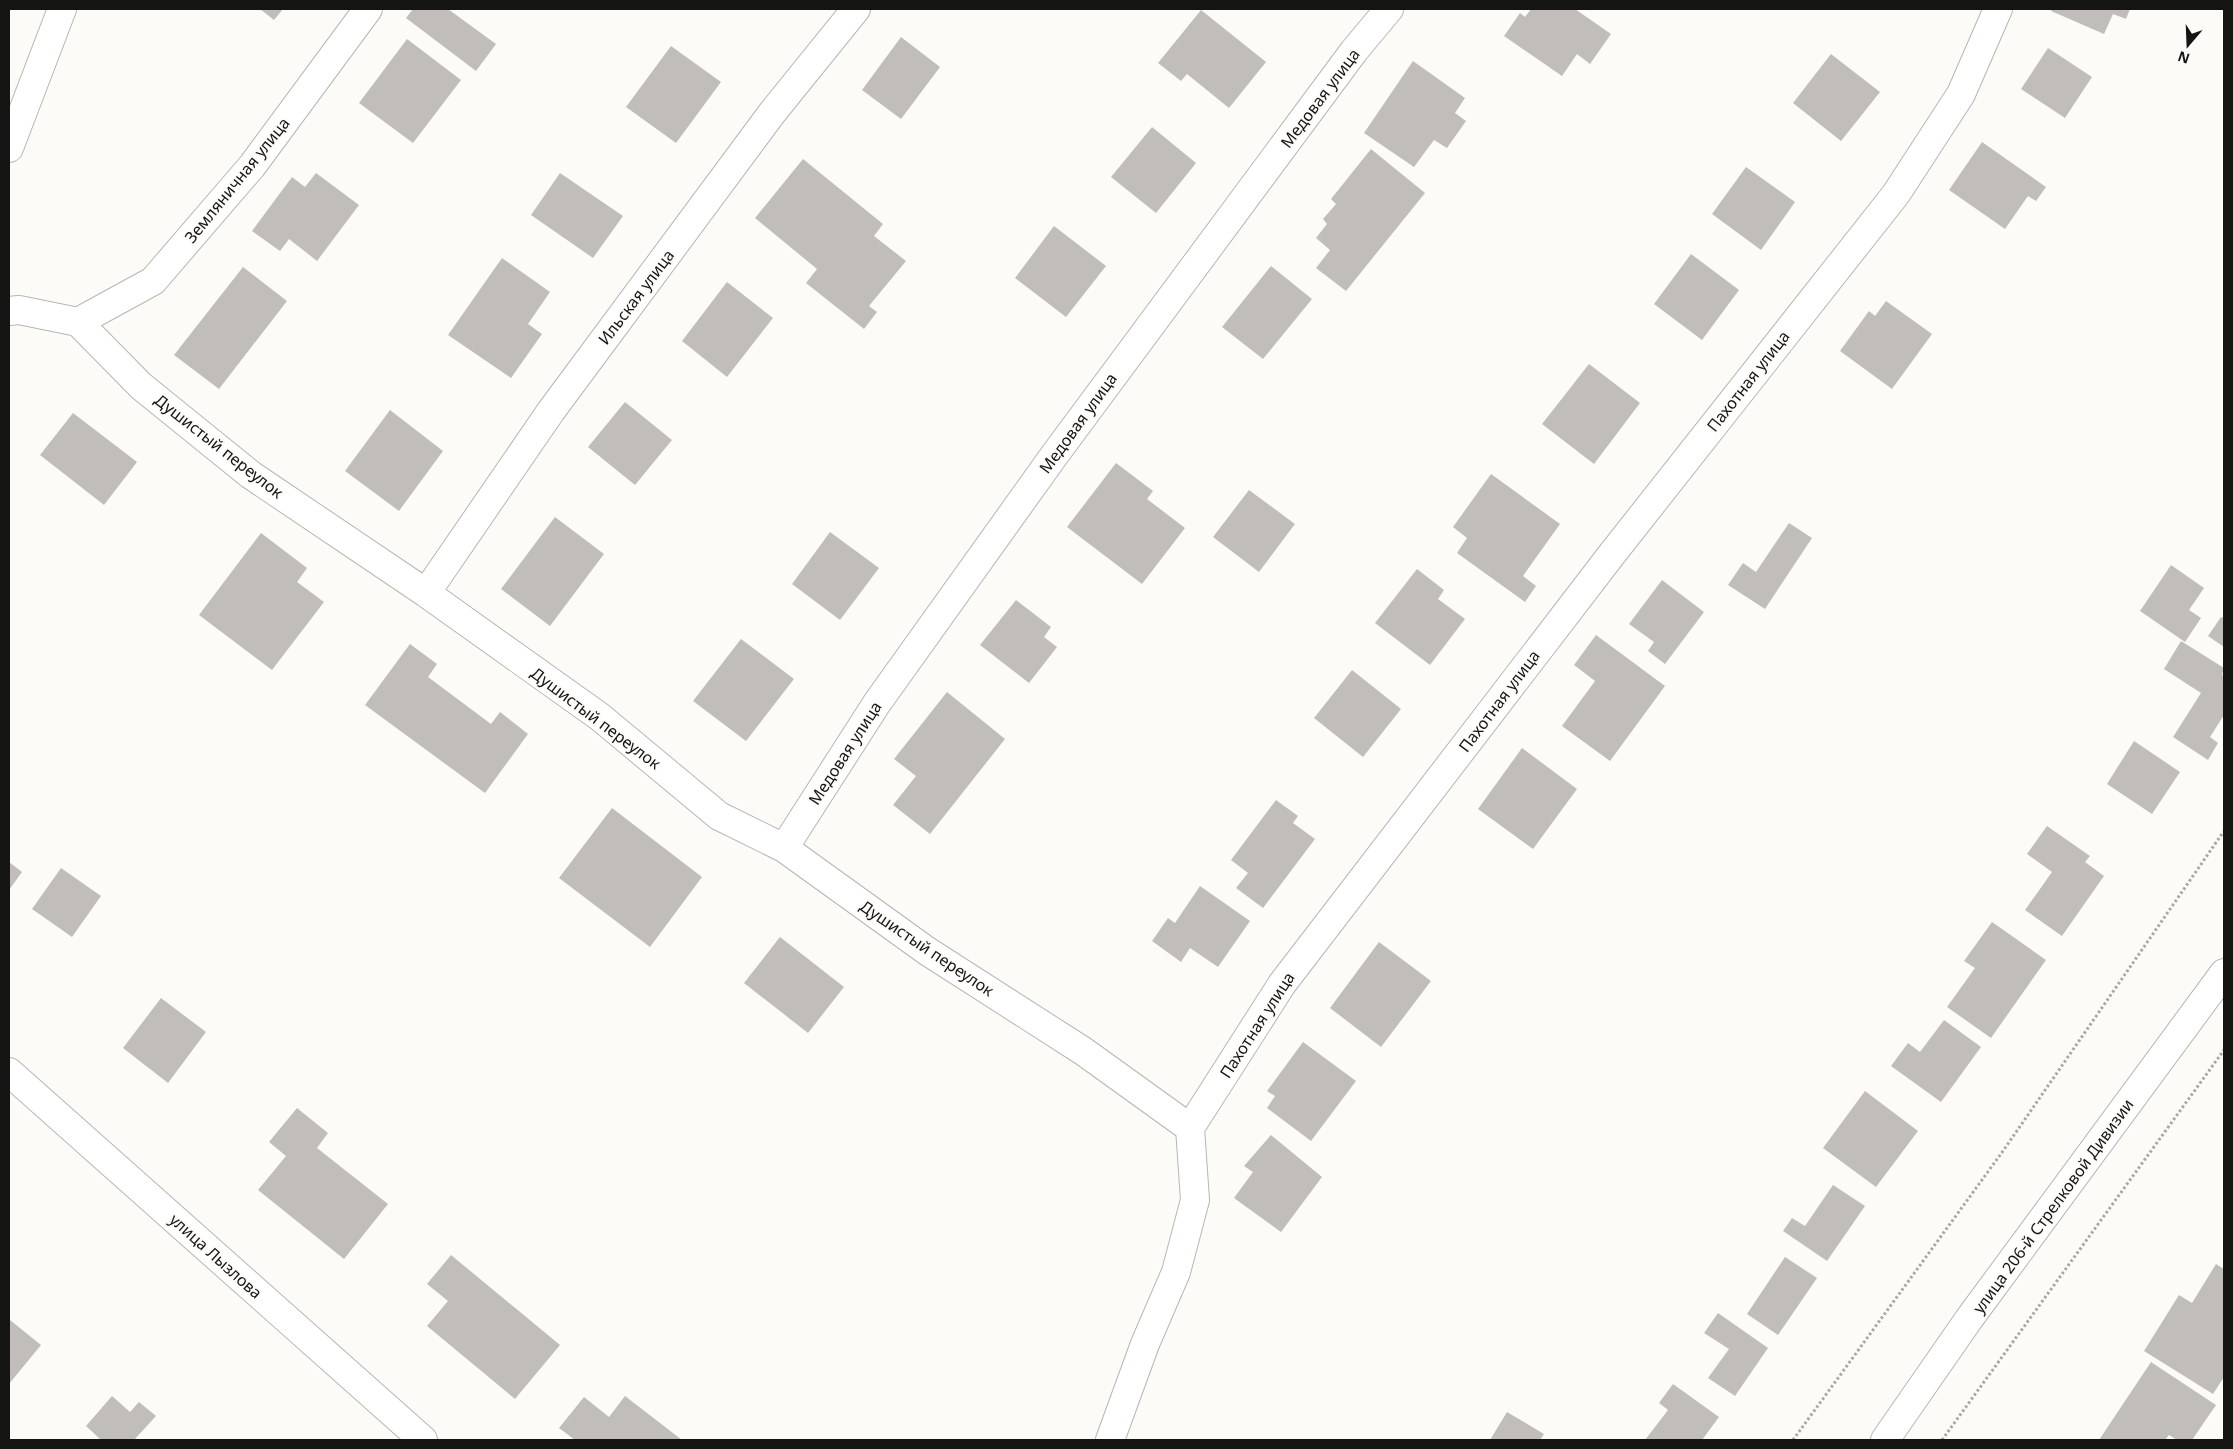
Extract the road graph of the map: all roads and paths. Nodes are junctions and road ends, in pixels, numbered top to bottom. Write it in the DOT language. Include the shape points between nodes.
graph roads {
  1 [pos="62,9"];
  2 [pos="368,9"];
  3 [pos="856,9"];
  4 [pos="1389,9"];
  5 [pos="1998,9"];
  6 [pos="9,148"];
  7 [pos="9,311"];
  8 [pos="78,322"];
  9 [pos="426,593"];
  10 [pos="2224,831"];
  11 [pos="784,848"];
  12 [pos="2224,974"];
  13 [pos="2224,1050"];
  14 [pos="9,1072"];
  15 [pos="1190,1128"];
  16 [pos="423,1440"];
  17 [pos="1110,1440"];
  18 [pos="1793,1440"];
  19 [pos="1885,1440"];
  20 [pos="1942,1440"];
  1 -- 6 [label="street"];
  2 -- 8 [label="street, Земляничная улица" via="252,166 153,281"];
  3 -- 9 [label="street, Ильская улица" via="772,113 551,411"];
  4 -- 11 [label="street, Медовая улица" via="1348,59 1053,457 877,703"];
  5 -- 15 [label="street, Пахотная улица" via="1961,94 1896,194 1612,554 1282,984"];
  7 -- 8 [label="street" via="19,310"];
  8 -- 9 [label="street, Душистый переулок" via="141,386 250,475"];
  9 -- 11 [label="street, Душистый переулок" via="600,717 719,816"];
  10 -- 18 [label="path" via="2003,1151"];
  11 -- 15 [label="street, Душистый переулок" via="927,951 1083,1051"];
  12 -- 19 [label="street, улица 206-й Стрелковой Дивизии" via="1969,1318"];
  13 -- 20 [label="path"];
  14 -- 16 [label="street, улица Лызлова"];
  15 -- 17 [label="street" via="1195,1200 1176,1272 1145,1344"];
}
